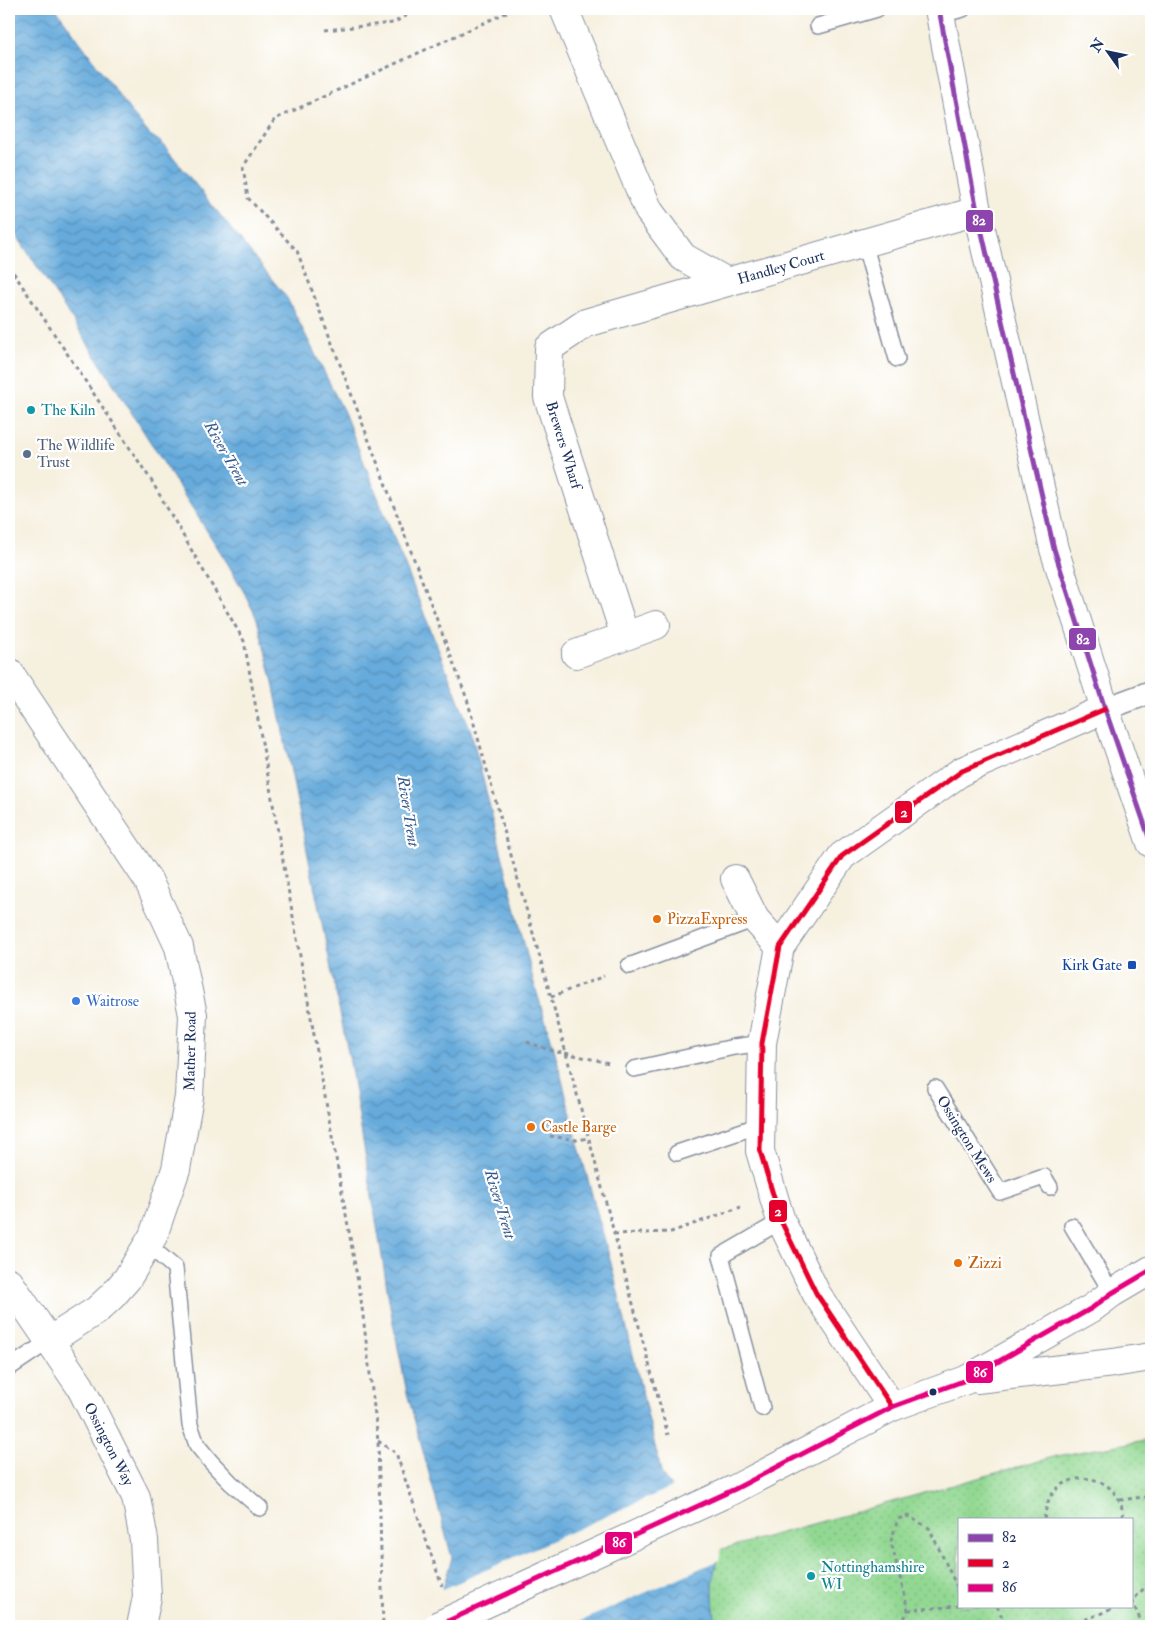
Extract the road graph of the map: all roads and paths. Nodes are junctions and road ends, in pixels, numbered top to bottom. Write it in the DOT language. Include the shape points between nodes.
graph roads {
  1 [pos="419,9"];
  2 [pos="514,9"];
  3 [pos="564,9"];
  4 [pos="877,9"];
  5 [pos="947,11"];
  6 [pos="818,26"];
  7 [pos="325,30"];
  8 [pos="977,211"];
  9 [pos="864,242"];
  10 [pos="9,266"];
  11 [pos="727,282"];
  12 [pos="897,359"];
  13 [pos="656,625"];
  14 [pos="625,636"];
  15 [pos="576,654"];
  16 [pos="9,672"];
  17 [pos="1151,692"];
  18 [pos="1105,709"];
  19 [pos="1151,843"];
  20 [pos="735,879"];
  21 [pos="755,919"];
  22 [pos="780,947"];
  23 [pos="630,966"];
  24 [pos="551,997"];
  25 [pos="527,1042"];
  26 [pos="762,1043"];
  27 [pos="565,1053"];
  28 [pos="634,1069"];
  29 [pos="935,1088"];
  30 [pos="760,1124"];
  31 [pos="550,1136"];
  32 [pos="588,1138"];
  33 [pos="677,1153"];
  34 [pos="1050,1187"];
  35 [pos="773,1195"];
  36 [pos="781,1221"];
  37 [pos="1072,1226"];
  38 [pos="614,1234"];
  39 [pos="148,1245"];
  40 [pos="1151,1270"];
  41 [pos="9,1282"];
  42 [pos="1112,1294"];
  43 [pos="49,1340"];
  44 [pos="1151,1356"];
  45 [pos="9,1368"];
  46 [pos="966,1380"];
  47 [pos="892,1407"];
  48 [pos="762,1408"];
  49 [pos="668,1435"];
  50 [pos="378,1441"];
  51 [pos="1151,1496"];
  52 [pos="1120,1500"];
  53 [pos="260,1508"];
  54 [pos="1044,1518"];
  55 [pos="1123,1518"];
  56 [pos="1151,1581"];
  57 [pos="958,1589"];
  58 [pos="444,1590"];
  59 [pos="1132,1601"];
  60 [pos="958,1606"];
  61 [pos="998,1608"];
  62 [pos="1115,1608"];
  63 [pos="908,1610"];
  64 [pos="141,1626"];
  65 [pos="383,1626"];
  66 [pos="437,1626"];
  67 [pos="901,1626"];
  68 [pos="1006,1626"];
  69 [pos="1080,1626"];
  70 [pos="1142,1626"];
  1 -- 7 [label="path" via="392,23"];
  2 -- 24 [label="path" via="275,119 243,167 248,198 297,251 467,699"];
  3 -- 11 [label="street, Handley Court" via="649,211 683,257"];
  4 -- 6 [label="lane"];
  5 -- 8 [label="street"];
  8 -- 9 [label="street, Handley Court"];
  8 -- 18 [label="street" via="1054,549"];
  9 -- 11 [label="street, Handley Court"];
  9 -- 12 [label="lane"];
  10 -- 50 [label="path" via="151,480 244,641 361,1299"];
  11 -- 14 [label="street, Brewers Wharf" via="586,324 549,348 548,397"];
  13 -- 14 [label="street"];
  14 -- 15 [label="street"];
  16 -- 39 [label="street, Mather Road" via="148,880 180,947 193,1015 189,1097 172,1183"];
  17 -- 18 [label="street"];
  18 -- 19 [label="street"];
  18 -- 22 [label="street" via="962,771 842,856"];
  20 -- 21 [label="street"];
  21 -- 22 [label="street"];
  21 -- 23 [label="lane"];
  22 -- 26 [label="street"];
  23 -- 24 [label="path"];
  24 -- 27 [label="path"];
  25 -- 27 [label="path"];
  26 -- 28 [label="lane"];
  26 -- 30 [label="street"];
  27 -- 28 [label="path"];
  27 -- 32 [label="path"];
  29 -- 34 [label="lane, Ossington Mews" via="1000,1192 1044,1177"];
  30 -- 33 [label="lane"];
  30 -- 35 [label="street" via="760,1152"];
  31 -- 32 [label="path" via="577,1140"];
  32 -- 38 [label="path"];
  35 -- 36 [label="street"];
  35 -- 38 [label="path" via="671,1232"];
  36 -- 47 [label="street" via="816,1293"];
  36 -- 48 [label="lane" via="721,1256"];
  37 -- 42 [label="lane"];
  38 -- 49 [label="path"];
  39 -- 43 [label="street, Mather Road" via="112,1296 97,1310"];
  39 -- 53 [label="lane" via="175,1268 190,1425 197,1445 231,1483"];
  40 -- 42 [label="street"];
  41 -- 43 [label="street, Ossington Way"];
  42 -- 46 [label="street"];
  43 -- 45 [label="lane"];
  43 -- 64 [label="street, Ossington Way" via="80,1386 136,1497 144,1540 147,1597"];
  44 -- 46 [label="street"];
  46 -- 47 [label="street"];
  47 -- 66 [label="street, bridge" via="735,1489"];
  50 -- 58 [label="path" via="396,1453"];
  50 -- 65 [label="path"];
  51 -- 52 [label="path"];
  52 -- 54 [label="path" via="1112,1489 1100,1482 1074,1479 1053,1494"];
  52 -- 55 [label="path"];
  56 -- 59 [label="path"];
  57 -- 63 [label="path" via="928,1528 908,1516 898,1519 891,1541"];
  59 -- 70 [label="path"];
  60 -- 63 [label="path"];
  61 -- 68 [label="path"];
  62 -- 69 [label="path" via="1084,1620"];
  63 -- 67 [label="path"];
}
